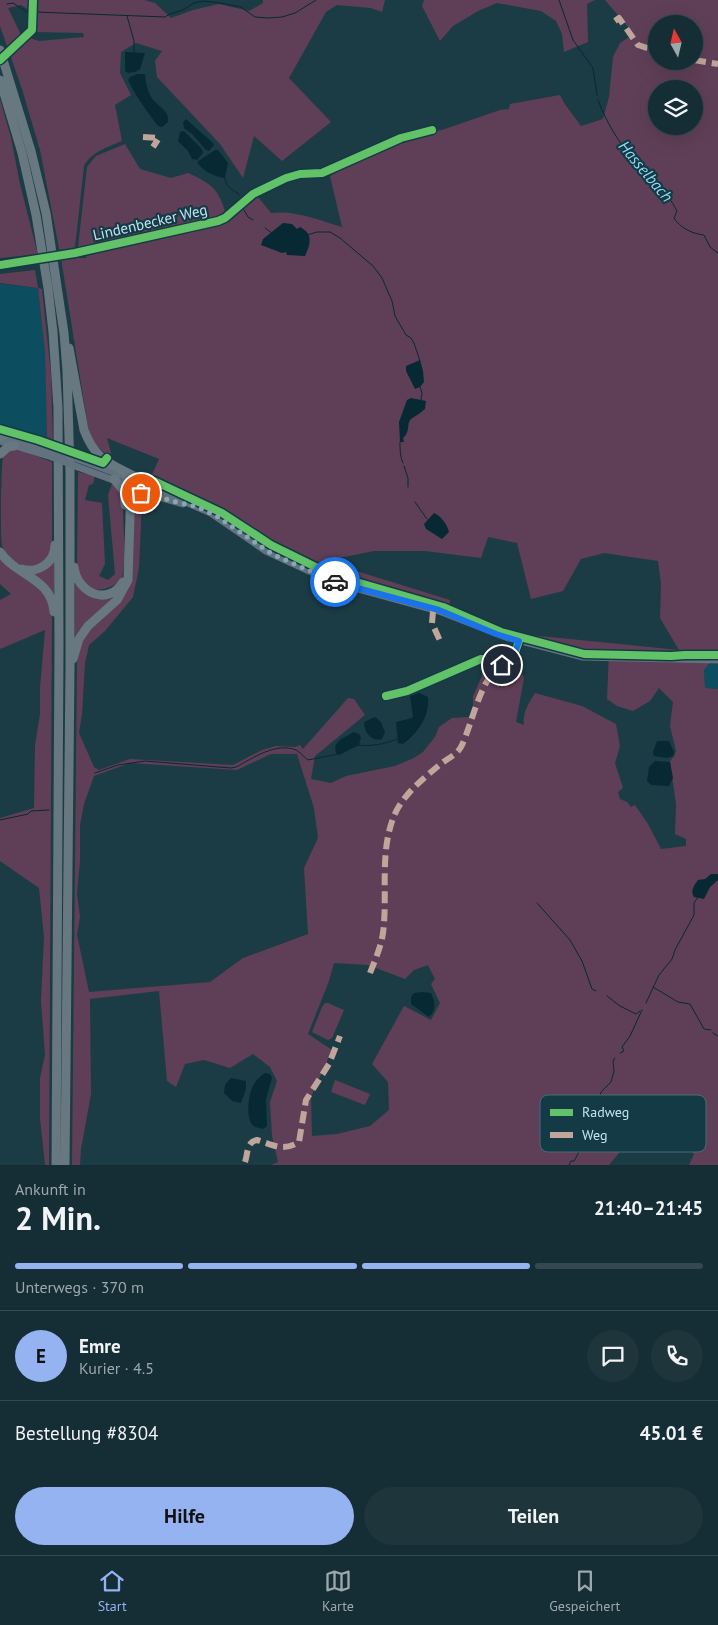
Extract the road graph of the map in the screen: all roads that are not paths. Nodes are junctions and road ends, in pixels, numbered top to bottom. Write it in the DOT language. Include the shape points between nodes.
graph roads {
  1 [pos="33,0"];
  2 [pos="0,50"];
  3 [pos="10,51"];
  4 [pos="0,80"];
  5 [pos="432,130"];
  6 [pos="0,266"];
  7 [pos="64,333"];
  8 [pos="1,437"];
  9 [pos="0,445"];
  10 [pos="14,446"];
  11 [pos="0,454"];
  12 [pos="52,454"];
  13 [pos="78,463"];
  14 [pos="114,479"];
  15 [pos="129,481"];
  16 [pos="150,489"];
  17 [pos="131,504"];
  18 [pos="59,530"];
  19 [pos="71,532"];
  20 [pos="0,546"];
  21 [pos="0,552"];
  22 [pos="520,639"];
  23 [pos="59,647"];
  24 [pos="718,660"];
  25 [pos="70,668"];
  26 [pos="386,696"];
  27 [pos="56,1165"];
  28 [pos="65,1165"];
  1 -- 3 [label="street" via="32,30"];
  2 -- 7 [label="highway" via="32,151 46,213"];
  4 -- 18 [label="highway" via="24,162 48,288 58,408"];
  5 -- 6 [label="street, Lindenbecker Weg, bridge" via="401,138 322,173 286,178 253,194 218,221"];
  7 -- 16 [label="highway" via="72,354 88,441 98,456 140,479"];
  7 -- 19 [label="highway" via="70,430"];
  8 -- 9 [label="highway"];
  8 -- 10 [label="main road"];
  8 -- 12 [label="main road"];
  10 -- 11 [label="highway"];
  10 -- 12 [label="main road"];
  12 -- 13 [label="main road, bridge"];
  13 -- 14 [label="main road"];
  13 -- 15 [label="main road"];
  14 -- 15 [label="main road"];
  14 -- 19 [label="highway" via="125,495 127,544 127,570 123,583 117,589 100,595 82,587 75,572"];
  15 -- 16 [label="main road"];
  15 -- 17 [label="highway"];
  16 -- 17 [label="highway" via="132,498"];
  16 -- 22 [label="main road" via="171,501 191,505 218,517 272,554 320,576 439,610 496,634"];
  17 -- 25 [label="highway" via="128,580 117,600 88,626 79,639"];
  18 -- 20 [label="highway" via="52,557 38,569 18,568"];
  18 -- 23 [label="highway"];
  19 -- 25 [label="highway"];
  21 -- 23 [label="highway" via="12,566 38,581 48,591 54,609 55,640"];
  22 -- 24 [label="main road" via="582,657"];
  22 -- 26 [label="street" via="511,664 505,666 481,659 407,691"];
  23 -- 27 [label="highway"];
  25 -- 28 [label="highway"];
}
